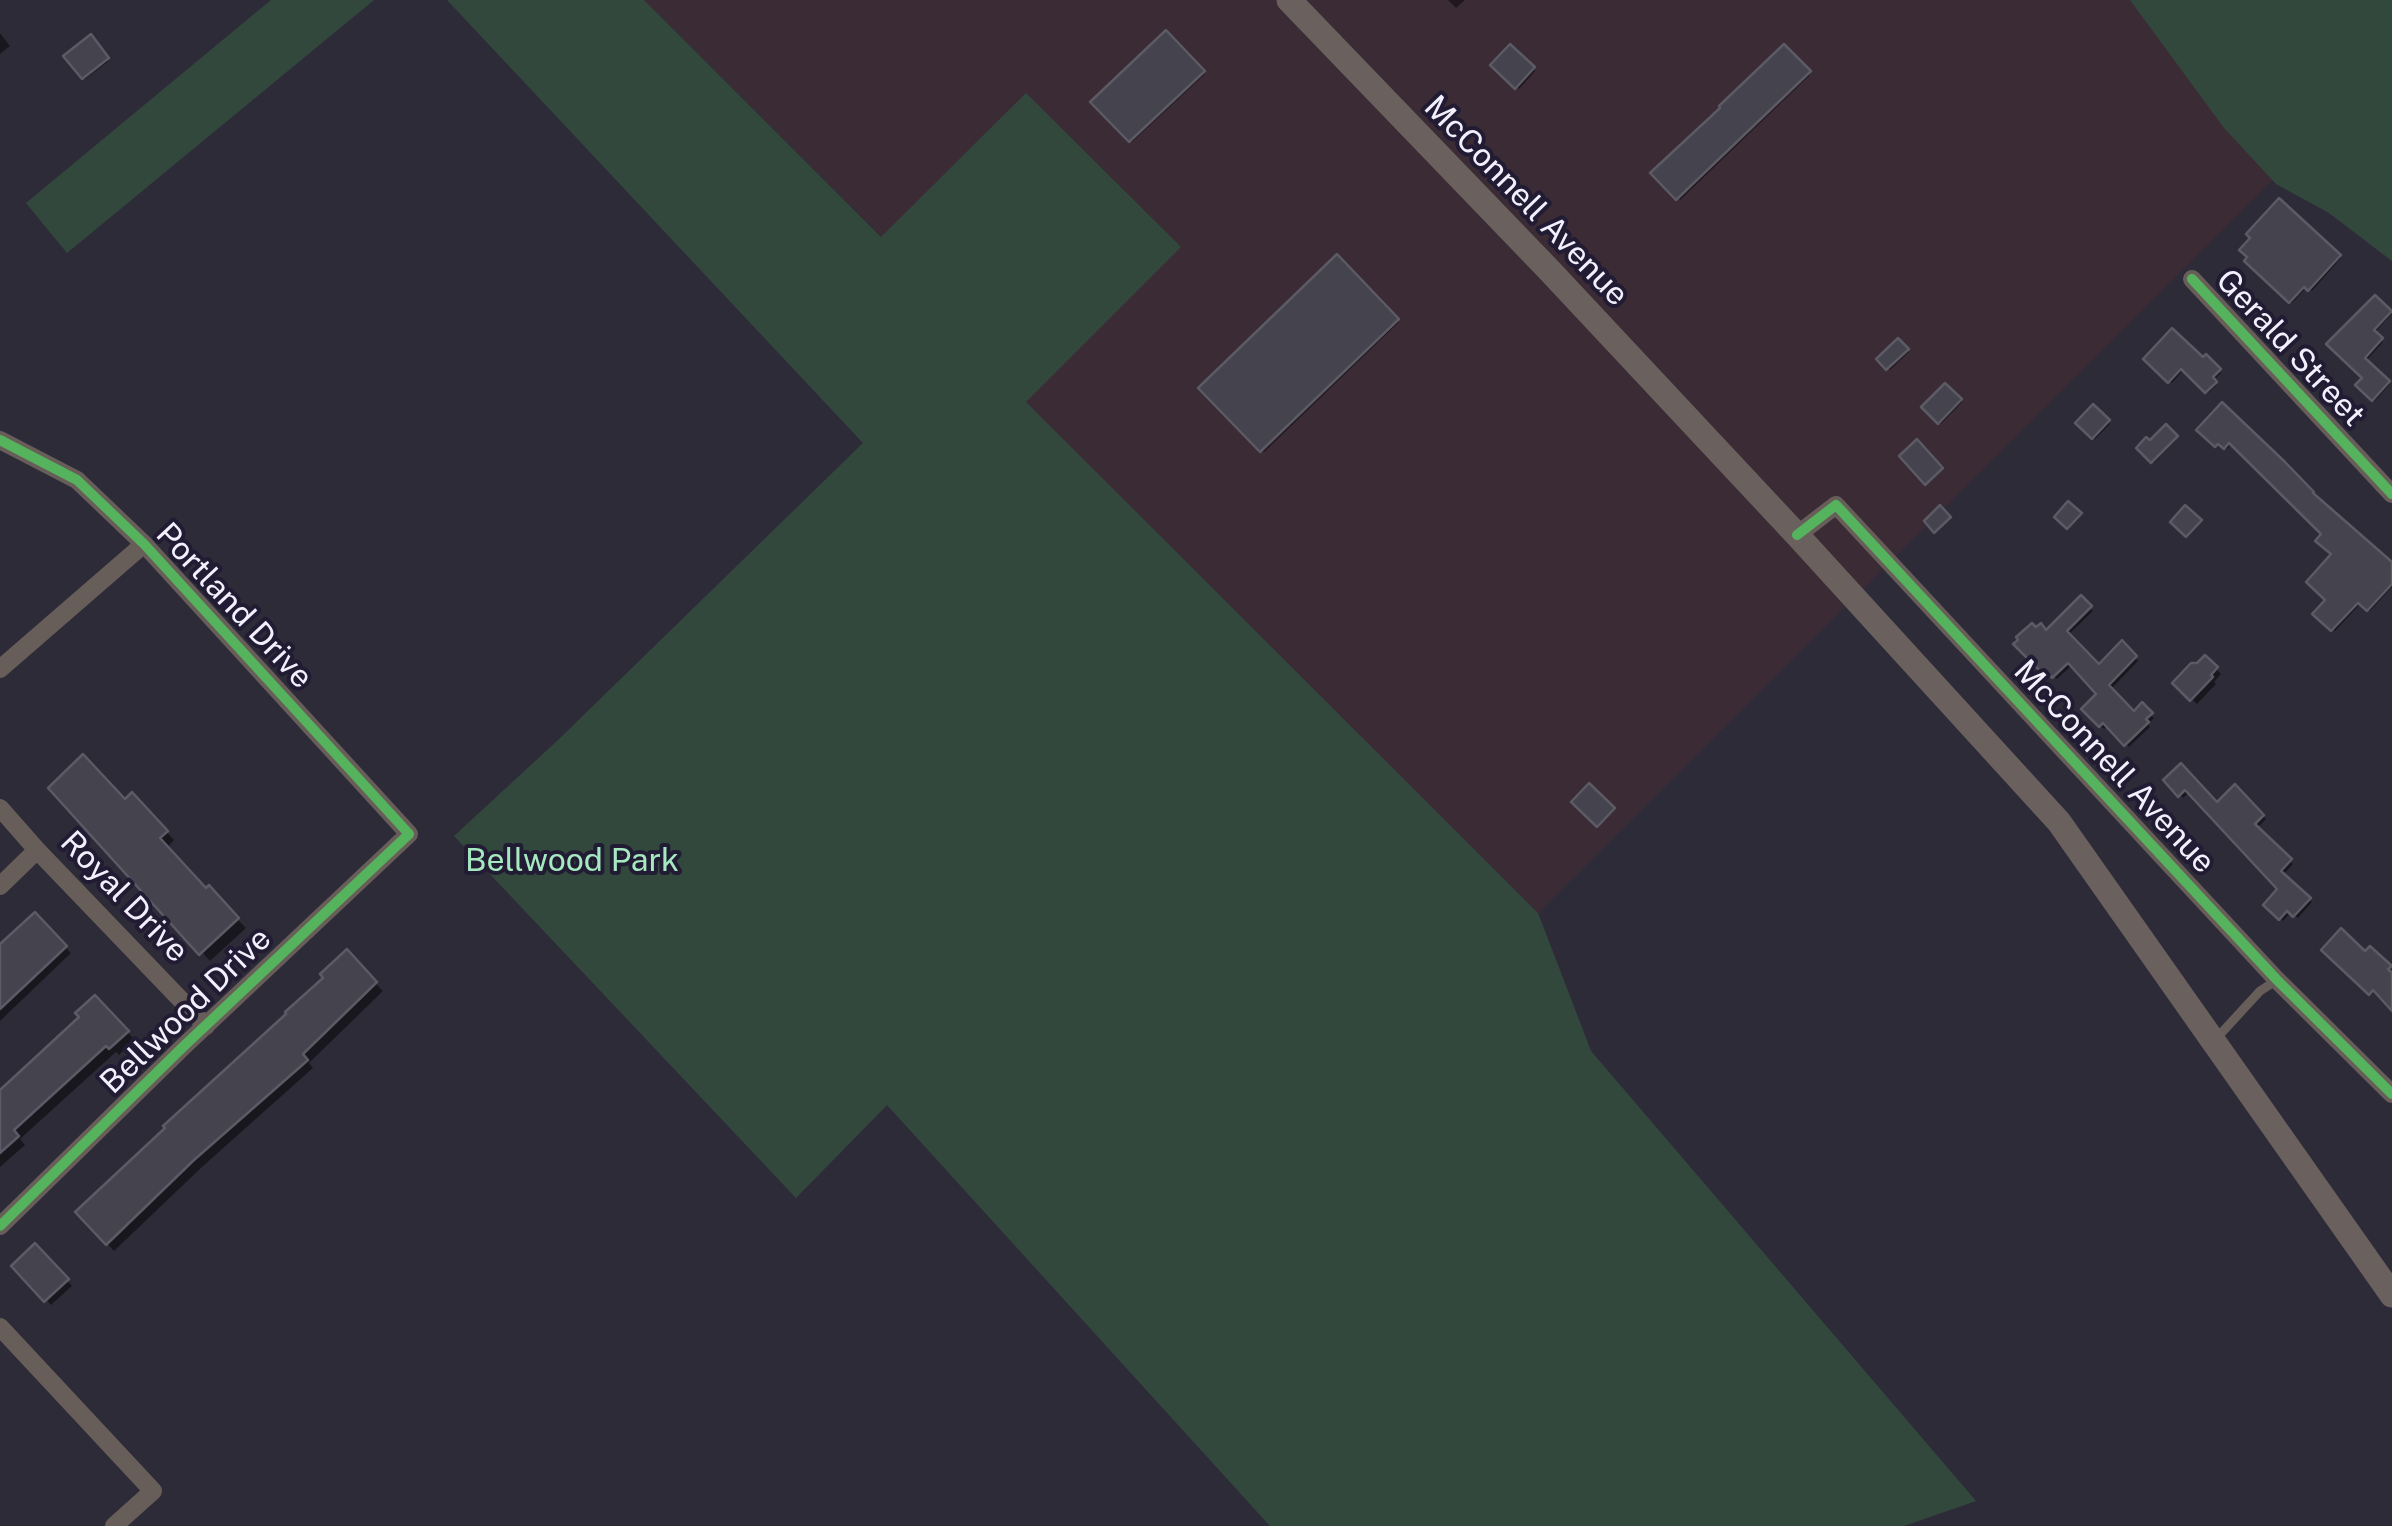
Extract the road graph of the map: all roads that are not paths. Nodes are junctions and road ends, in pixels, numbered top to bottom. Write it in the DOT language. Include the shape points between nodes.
graph roads {
  1 [pos="1289,0"];
  2 [pos="2192,279"];
  3 [pos="0,440"];
  4 [pos="2392,494"];
  5 [pos="1798,534"];
  6 [pos="144,544"];
  7 [pos="0,669"];
  8 [pos="0,808"];
  9 [pos="409,834"];
  10 [pos="38,850"];
  11 [pos="0,886"];
  12 [pos="2278,980"];
  13 [pos="206,1026"];
  14 [pos="2212,1043"];
  15 [pos="2392,1094"];
  16 [pos="0,1226"];
  17 [pos="2392,1295"];
  18 [pos="0,1326"];
  19 [pos="114,1526"];
  1 -- 5 [label="main road, McConnell Avenue"];
  2 -- 4 [label="street, Gerald Street"];
  3 -- 6 [label="street, Portland Drive" via="77,480"];
  5 -- 12 [label="street, McConnell Avenue" via="1836,505"];
  5 -- 14 [label="main road, McConnell Avenue" via="2059,822"];
  6 -- 7 [label="street"];
  6 -- 9 [label="street, Portland Drive"];
  8 -- 10 [label="street, Royal Drive"];
  9 -- 13 [label="street, Bellwood Drive"];
  10 -- 11 [label="street"];
  10 -- 13 [label="street, Royal Drive"];
  12 -- 14 [label="lane"];
  12 -- 15 [label="street, McConnell Avenue"];
  13 -- 16 [label="street, Bellwood Drive"];
  14 -- 17 [label="main road, McConnell Avenue"];
  18 -- 19 [label="street" via="153,1490"];
}
